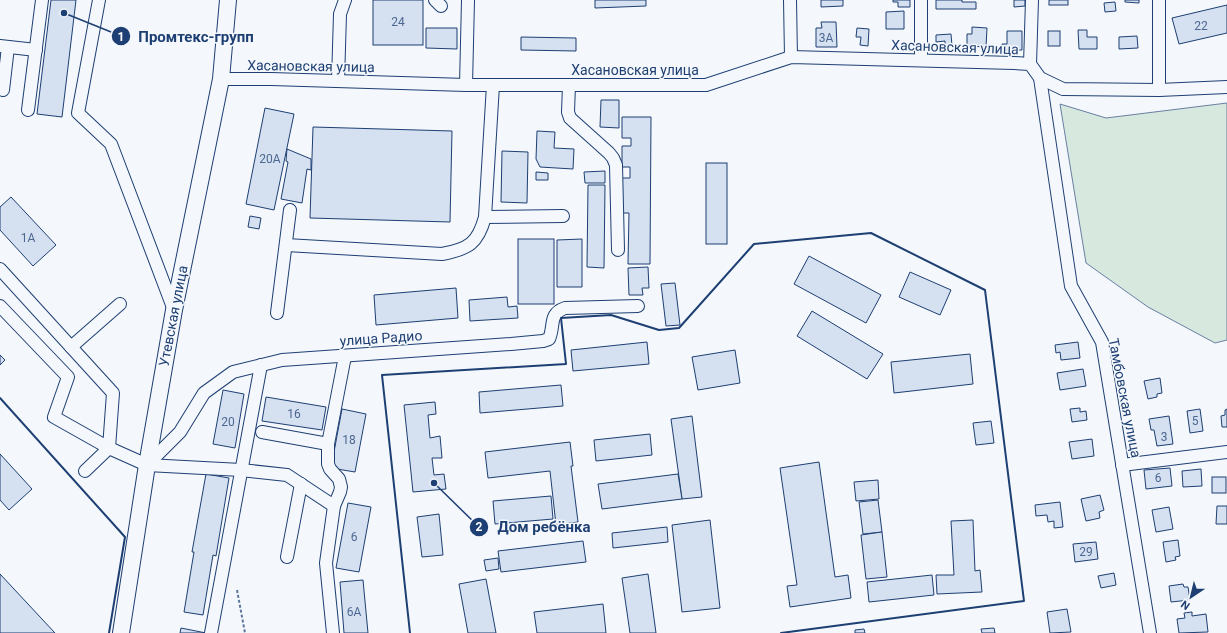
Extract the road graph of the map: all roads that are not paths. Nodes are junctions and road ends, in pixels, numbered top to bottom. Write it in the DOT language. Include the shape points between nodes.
graph roads {
  1 [pos="42,0"];
  2 [pos="99,0"];
  3 [pos="228,0"];
  4 [pos="346,0"];
  5 [pos="468,0"];
  6 [pos="790,0"];
  7 [pos="921,0"];
  8 [pos="1032,0"];
  9 [pos="1159,0"];
  10 [pos="4,46"];
  11 [pos="36,50"];
  12 [pos="791,57"];
  13 [pos="921,60"];
  14 [pos="1030,64"];
  15 [pos="1040,78"];
  16 [pos="221,79"];
  17 [pos="338,81"];
  18 [pos="466,85"];
  19 [pos="493,85"];
  20 [pos="569,85"];
  21 [pos="1227,87"];
  22 [pos="3,90"];
  23 [pos="1159,90"];
  24 [pos="28,110"];
  25 [pos="290,210"];
  26 [pos="563,216"];
  27 [pos="485,217"];
  28 [pos="286,244"];
  29 [pos="618,250"];
  30 [pos="0,269"];
  31 [pos="120,304"];
  32 [pos="0,306"];
  33 [pos="638,306"];
  34 [pos="174,310"];
  35 [pos="277,313"];
  36 [pos="72,347"];
  37 [pos="344,356"];
  38 [pos="260,365"];
  39 [pos="262,432"];
  40 [pos="328,444"];
  41 [pos="109,448"];
  42 [pos="1227,452"];
  43 [pos="147,465"];
  44 [pos="1122,465"];
  45 [pos="241,470"];
  46 [pos="85,471"];
  47 [pos="301,484"];
  48 [pos="334,506"];
  49 [pos="287,556"];
  50 [pos="121,633"];
  51 [pos="211,633"];
  52 [pos="334,633"];
  53 [pos="1150,633"];
  1 -- 11 [label="street"];
  2 -- 34 [label="street" via="78,113 111,144"];
  3 -- 16 [label="main road, Утевская улица"];
  4 -- 17 [label="street" via="340,14"];
  5 -- 18 [label="street"];
  6 -- 12 [label="street"];
  7 -- 13 [label="street"];
  8 -- 14 [label="street"];
  9 -- 23 [label="street"];
  10 -- 11 [label="street"];
  10 -- 22 [label="street"];
  11 -- 24 [label="street"];
  12 -- 13 [label="street, Хасановская улица"];
  12 -- 20 [label="street, Хасановская улица" via="706,85"];
  13 -- 14 [label="street, Хасановская улица"];
  14 -- 15 [label="street, Хасановская улица"];
  15 -- 23 [label="street, Хасановская улица" via="1063,89"];
  15 -- 44 [label="street, Тамбовская улица" via="1071,286 1102,342"];
  16 -- 17 [label="street, Хасановская улица"];
  16 -- 34 [label="main road, Утевская улица"];
  17 -- 18 [label="street, Хасановская улица"];
  18 -- 19 [label="street, Хасановская улица"];
  19 -- 20 [label="street, Хасановская улица"];
  19 -- 27 [label="street"];
  20 -- 29 [label="street" via="570,118 609,153 616,165"];
  21 -- 23 [label="street, Хасановская улица"];
  25 -- 28 [label="street"];
  26 -- 27 [label="street"];
  27 -- 28 [label="street" via="481,231 472,243 459,251 442,254"];
  28 -- 35 [label="street"];
  30 -- 36 [label="street"];
  31 -- 36 [label="street"];
  32 -- 41 [label="street" via="68,377 54,417"];
  33 -- 37 [label="street, улица Радио" via="558,310 554,316 552,333 549,339 543,341"];
  34 -- 43 [label="main road, Утевская улица"];
  36 -- 41 [label="street" via="113,393"];
  37 -- 38 [label="street, улица Радио" via="282,360"];
  37 -- 40 [label="street"];
  38 -- 43 [label="street, улица Радио" via="233,372 204,393 180,432"];
  38 -- 45 [label="street"];
  39 -- 40 [label="street"];
  40 -- 48 [label="street" via="328,464 340,483 340,492"];
  41 -- 43 [label="street"];
  41 -- 46 [label="street"];
  42 -- 44 [label="street"];
  43 -- 45 [label="street"];
  43 -- 50 [label="main road, Утевская улица"];
  44 -- 53 [label="street, Тамбовская улица"];
  45 -- 47 [label="street" via="287,475"];
  45 -- 51 [label="street"];
  47 -- 48 [label="street"];
  47 -- 49 [label="street"];
  48 -- 52 [label="street" via="326,564"];
}
